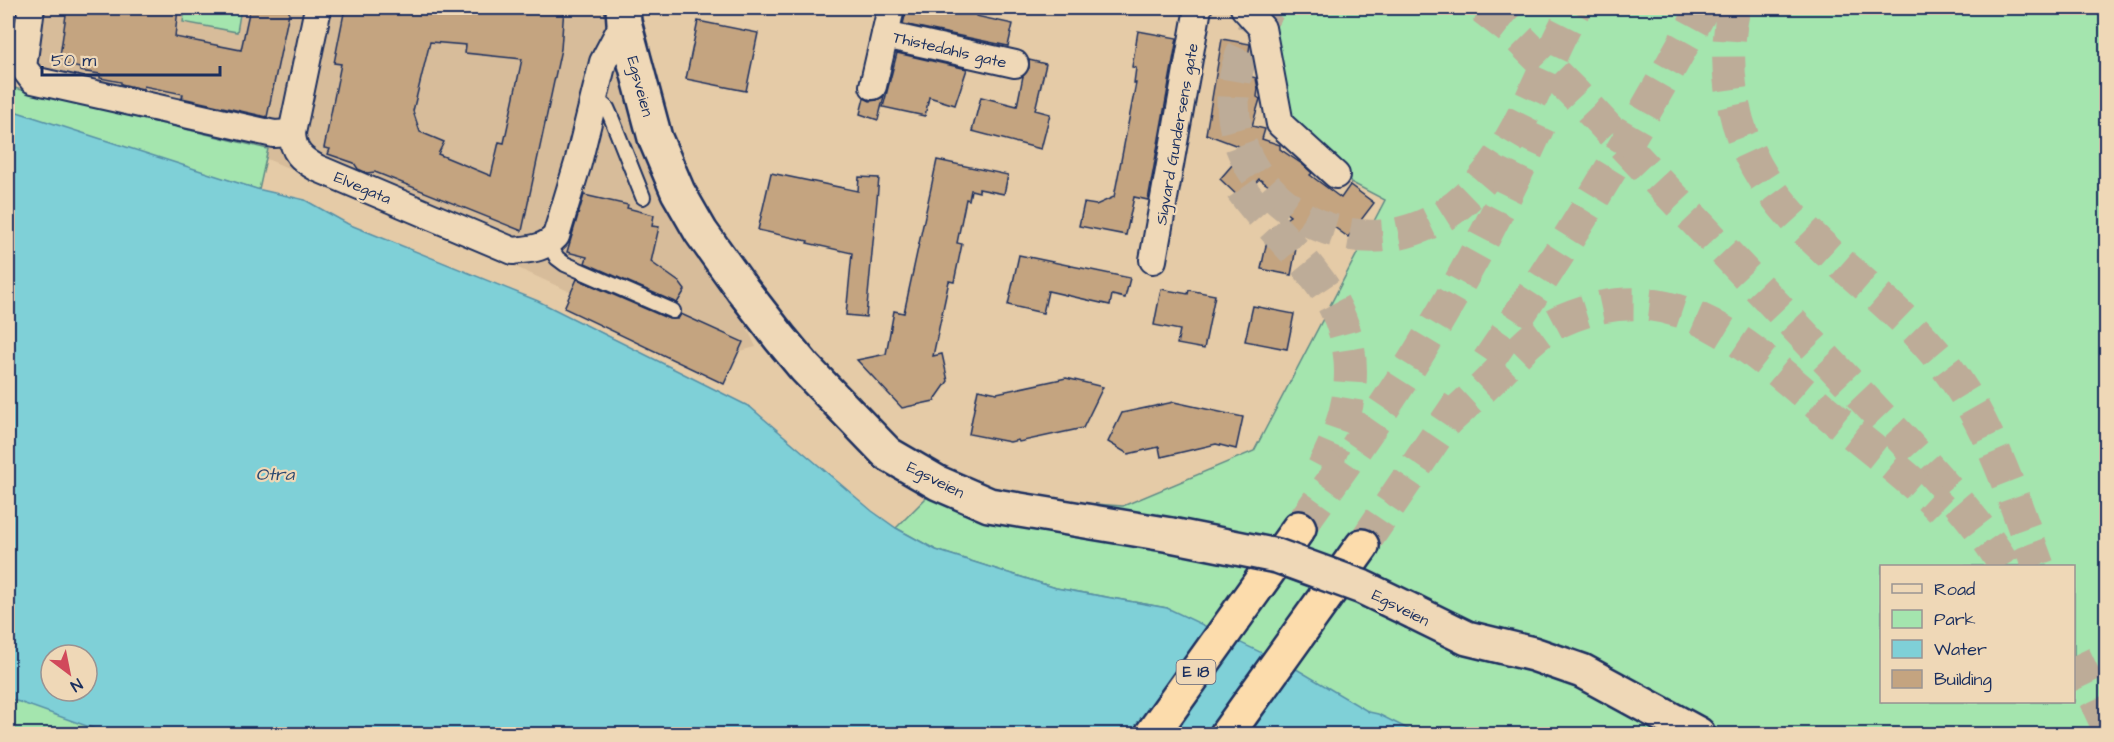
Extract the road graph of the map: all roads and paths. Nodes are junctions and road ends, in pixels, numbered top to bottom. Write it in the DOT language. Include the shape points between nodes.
graph roads {
  1 [pos="31,8"];
  2 [pos="318,8"];
  3 [pos="891,8"];
  4 [pos="1198,8"];
  5 [pos="1244,8"];
  6 [pos="623,15"];
  7 [pos="885,35"];
  8 [pos="1015,64"];
  9 [pos="873,86"];
  10 [pos="594,97"];
  11 [pos="292,133"];
  12 [pos="1336,175"];
  13 [pos="643,197"];
  14 [pos="549,244"];
  15 [pos="1153,260"];
  16 [pos="673,311"];
  17 [pos="1299,528"];
  18 [pos="1362,546"];
  19 [pos="1152,735"];
  20 [pos="1227,735"];
  21 [pos="1698,735"];
  1 -- 11 [label="street" via="23,67 33,80 274,134"];
  2 -- 11 [label="street"];
  3 -- 7 [label="street, Thistedahls gate"];
  4 -- 15 [label="street, Sigvard Gundersens gate"];
  5 -- 12 [label="street" via="1262,28 1280,124"];
  6 -- 10 [label="street" via="603,62"];
  6 -- 21 [label="street, Egsveien, bridge" via="655,138 678,192 701,232 805,368 888,454 938,483 989,505 1277,556 1362,587 1467,638 1533,654 1582,672"];
  7 -- 8 [label="street, Thistedahls gate"];
  7 -- 9 [label="street, Thistedahls gate"];
  10 -- 13 [label="lane" via="607,108"];
  10 -- 14 [label="street" via="556,236"];
  11 -- 14 [label="street, Elvegata" via="293,145 302,159 317,168 513,251"];
  14 -- 16 [label="lane" via="565,264"];
  17 -- 19 [label="highway, E 18"];
  18 -- 20 [label="highway"];
}
